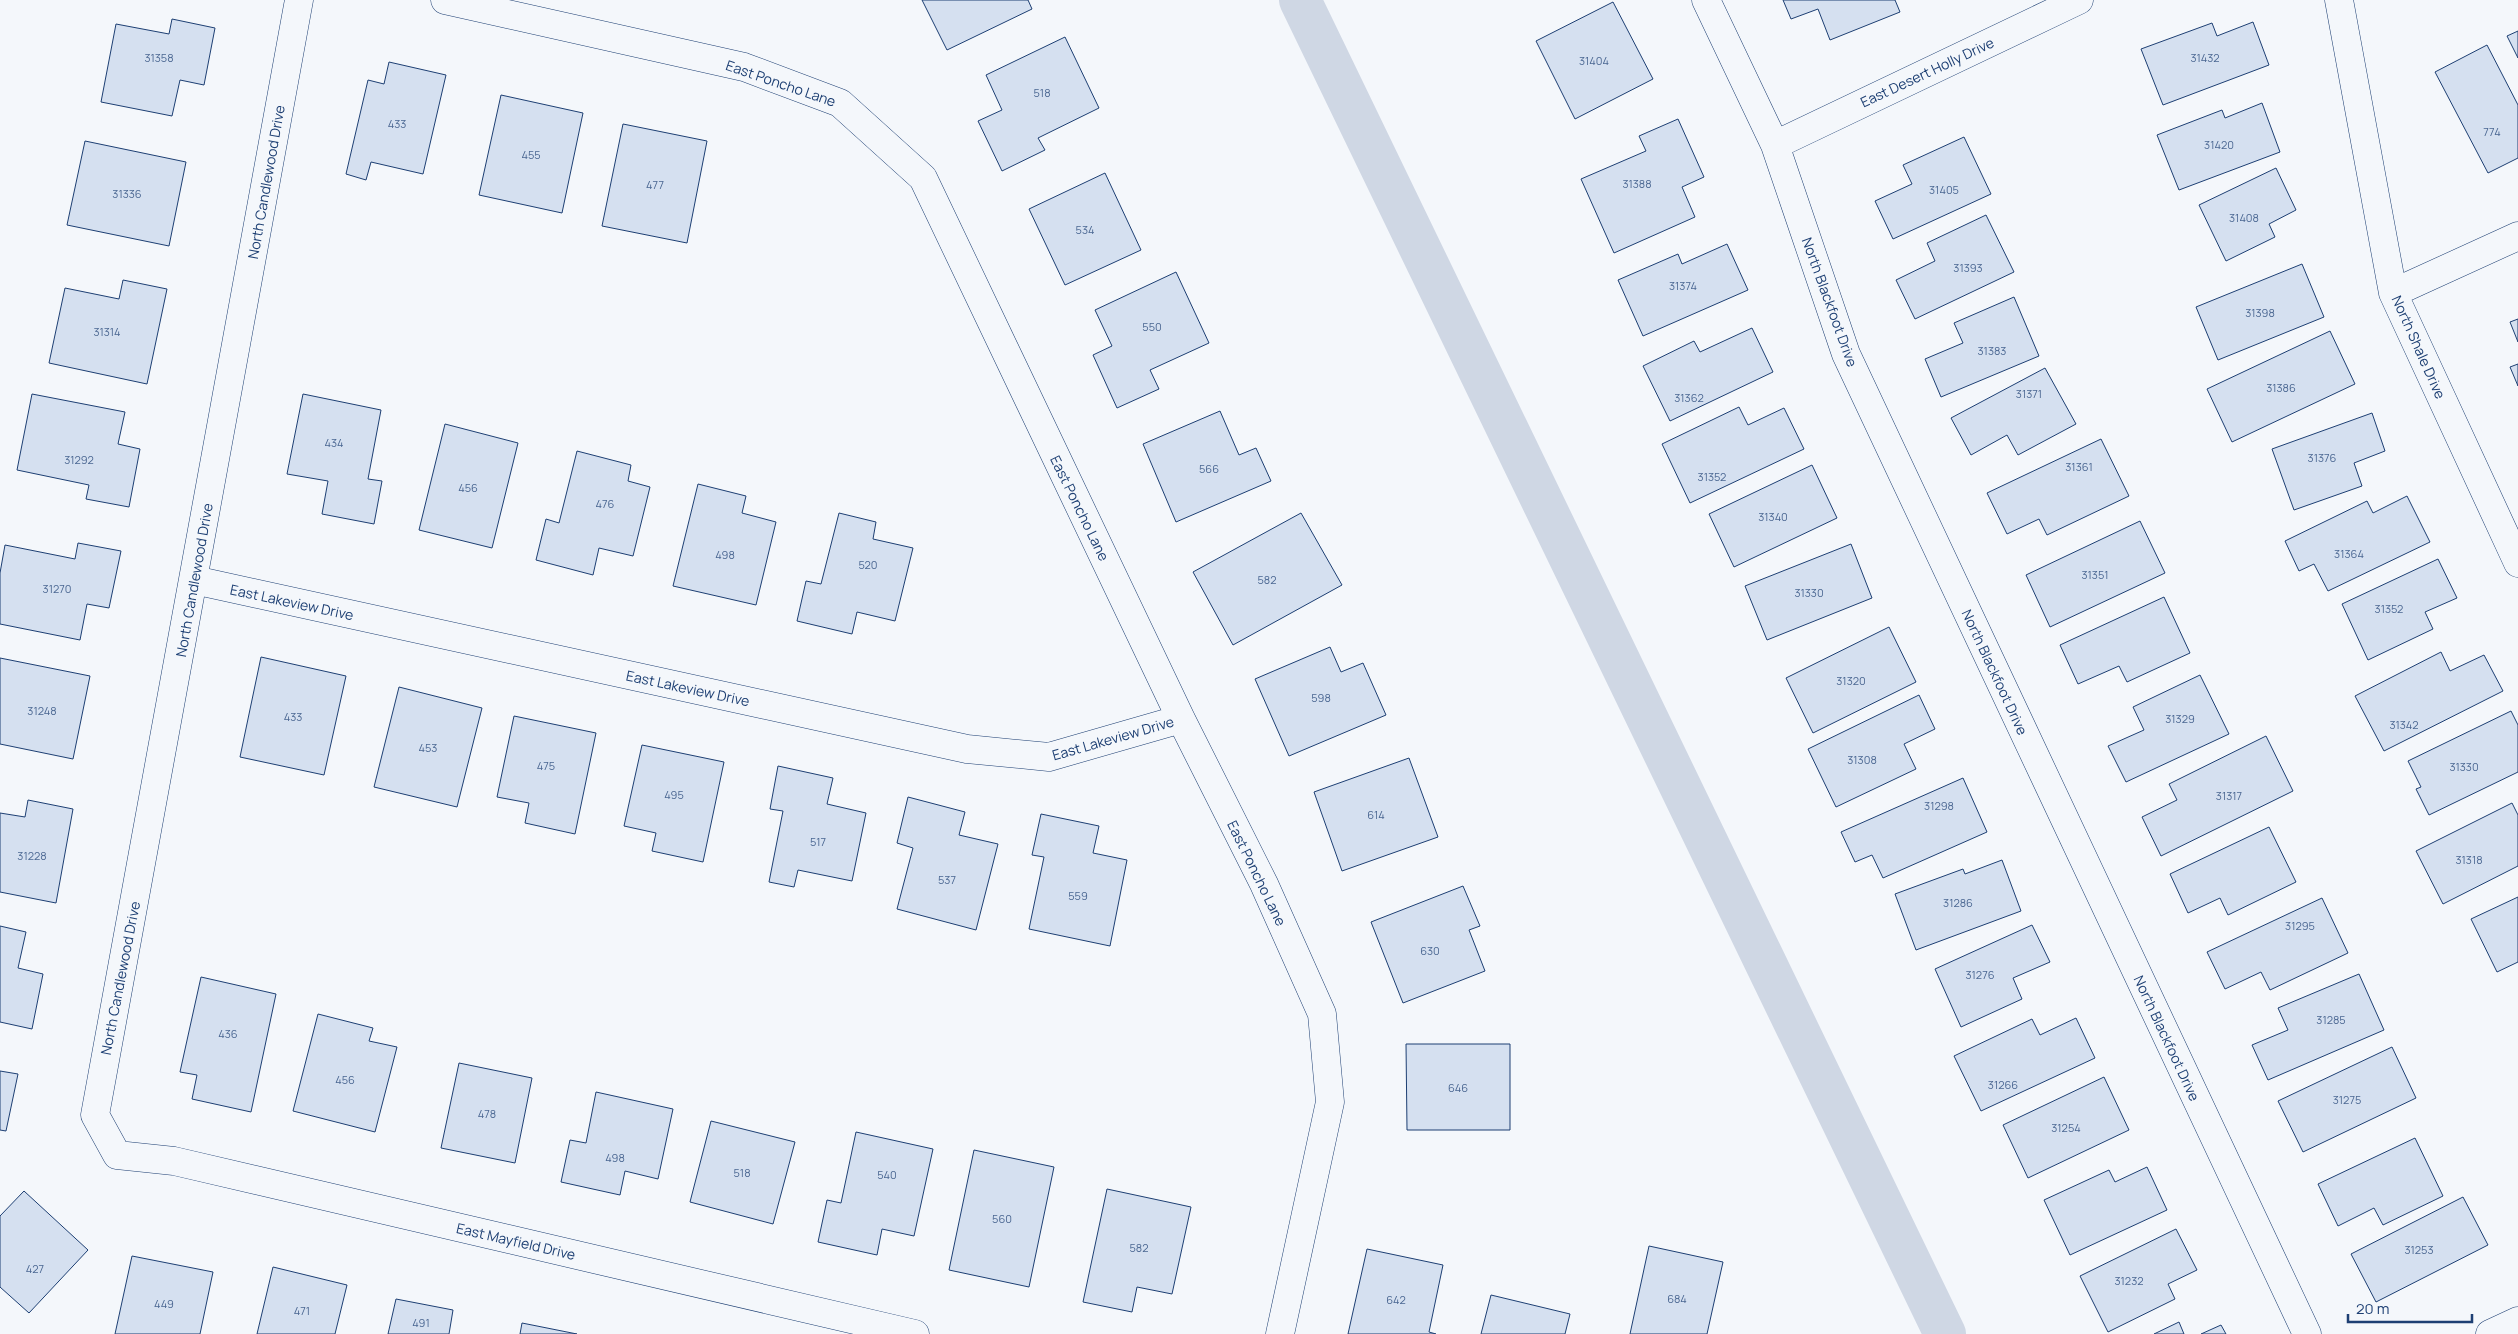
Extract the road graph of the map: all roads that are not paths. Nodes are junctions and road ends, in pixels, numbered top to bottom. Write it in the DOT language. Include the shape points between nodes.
graph roads {
  1 [pos="299,0"];
  2 [pos="445,0"];
  3 [pos="1706,0"];
  4 [pos="2079,0"];
  5 [pos="2339,0"];
  6 [pos="1775,145"];
  7 [pos="2518,236"];
  8 [pos="2394,293"];
  9 [pos="2518,563"];
  10 [pos="194,580"];
  11 [pos="1181,719"];
  12 [pos="116,1155"];
  13 [pos="2518,1321"];
  14 [pos="915,1334"];
  15 [pos="1280,1334"];
  16 [pos="2307,1334"];
  17 [pos="2490,1334"];
  1 -- 10 [label="street, North Candlewood Drive"];
  2 -- 11 [label="street, East Poncho Lane" via="753,70 840,103 923,178"];
  3 -- 6 [label="street, North Blackfoot Drive"];
  4 -- 6 [label="street, East Desert Holly Drive"];
  5 -- 8 [label="street, North Shale Drive"];
  6 -- 16 [label="street, North Blackfoot Drive" via="1846,354"];
  7 -- 8 [label="street"];
  8 -- 9 [label="street, North Shale Drive"];
  10 -- 11 [label="street, East Lakeview Drive" via="967,749 1049,757"];
  10 -- 12 [label="street, North Candlewood Drive" via="94,1115"];
  11 -- 15 [label="street, East Poncho Lane" via="1264,884 1322,1014 1330,1102"];
  12 -- 14 [label="street, East Mayfield Drive" via="184,1163"];
  13 -- 17 [label="street"];
}
